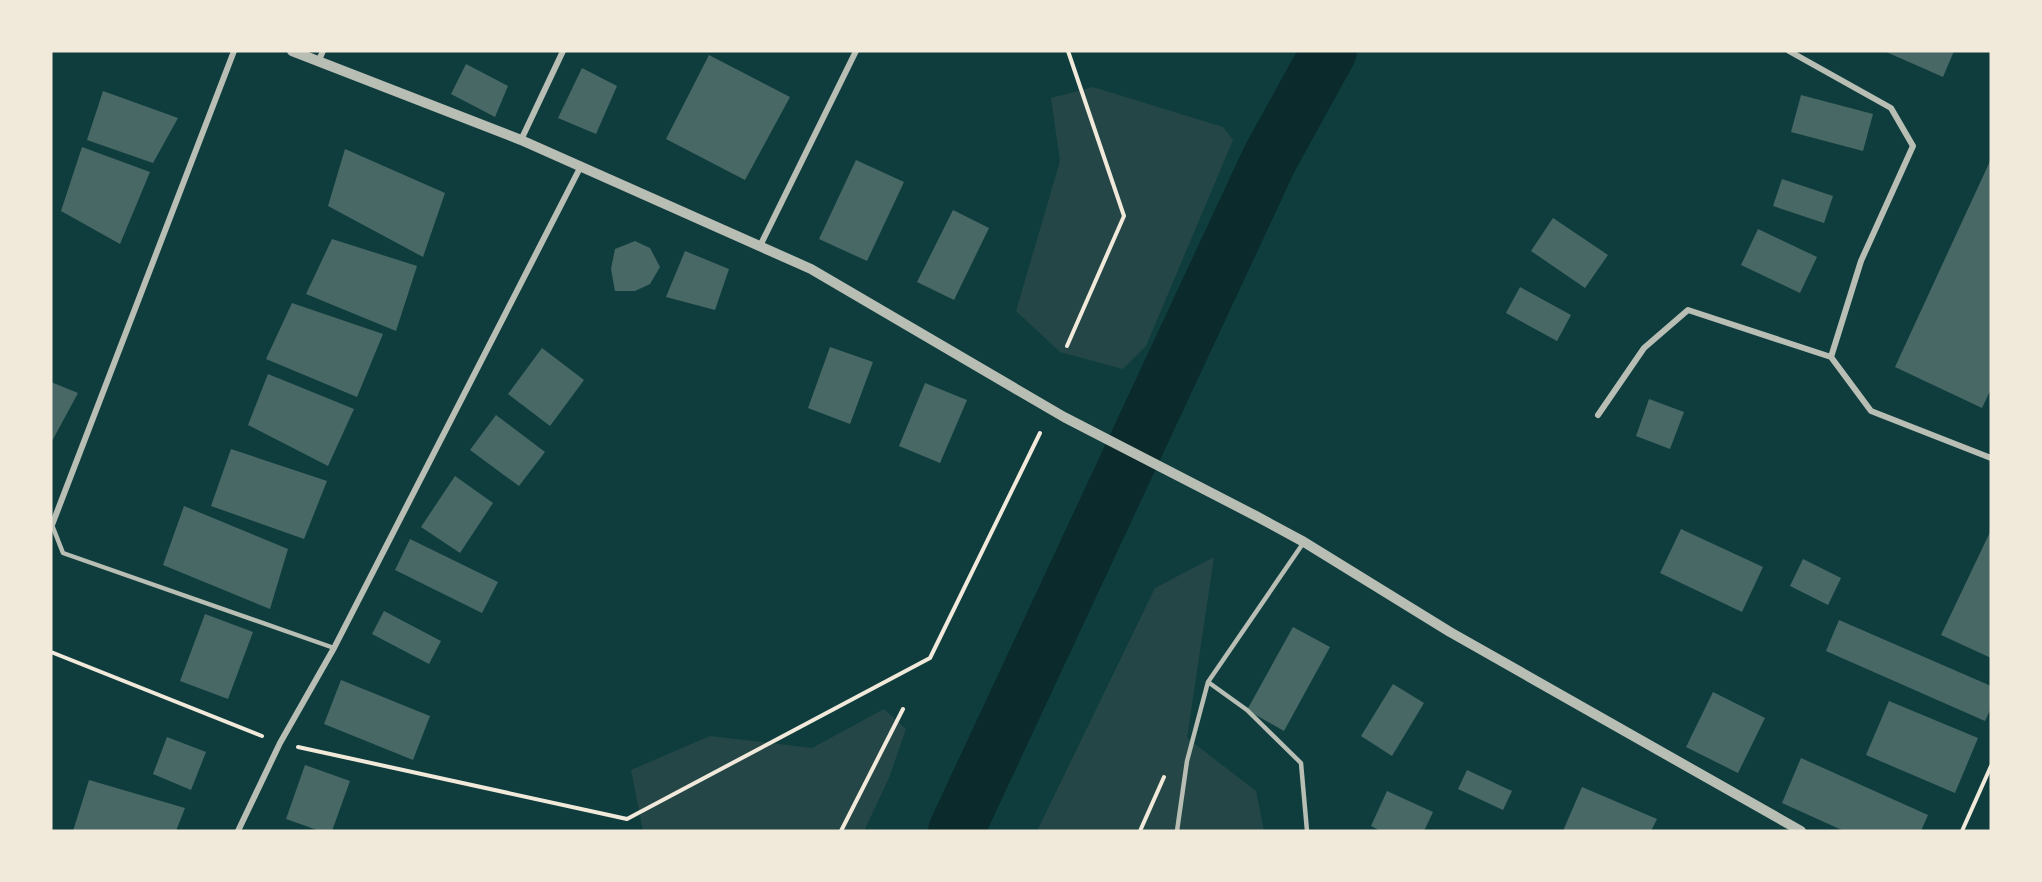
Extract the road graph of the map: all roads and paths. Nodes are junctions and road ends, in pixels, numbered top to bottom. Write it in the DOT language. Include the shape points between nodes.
graph roads {
  1 [pos="234,51"];
  2 [pos="292,51"];
  3 [pos="323,51"];
  4 [pos="563,51"];
  5 [pos="856,51"];
  6 [pos="1068,51"];
  7 [pos="1789,51"];
  8 [pos="318,62"];
  9 [pos="521,140"];
  10 [pos="581,165"];
  11 [pos="760,246"];
  12 [pos="1067,346"];
  13 [pos="1831,357"];
  14 [pos="1598,415"];
  15 [pos="1040,434"];
  16 [pos="1991,458"];
  17 [pos="52,525"];
  18 [pos="1304,542"];
  19 [pos="334,648"];
  20 [pos="51,652"];
  21 [pos="1208,682"];
  22 [pos="903,709"];
  23 [pos="280,743"];
  24 [pos="1991,766"];
  25 [pos="238,831"];
  26 [pos="841,831"];
  27 [pos="1177,831"];
  28 [pos="1307,831"];
  29 [pos="1801,831"];
  30 [pos="1962,831"];
  1 -- 17 [label="street"];
  2 -- 8 [label="street"];
  3 -- 8 [label="street"];
  4 -- 9 [label="street"];
  5 -- 11 [label="street"];
  6 -- 12 [label="path" via="1125,216"];
  7 -- 13 [label="street" via="1891,108 1913,147 1861,261"];
  8 -- 9 [label="street"];
  9 -- 10 [label="street"];
  10 -- 11 [label="street"];
  10 -- 19 [label="street"];
  11 -- 18 [label="street" via="811,269 1064,417"];
  13 -- 14 [label="street" via="1688,310 1644,348"];
  13 -- 16 [label="street" via="1871,411"];
  15 -- 23 [label="path" via="930,658 627,819"];
  17 -- 19 [label="lane" via="63,553"];
  18 -- 21 [label="lane"];
  18 -- 29 [label="street" via="1450,632"];
  19 -- 23 [label="street"];
  20 -- 23 [label="path"];
  21 -- 27 [label="lane" via="1186,761"];
  21 -- 28 [label="lane" via="1247,710 1301,763"];
  22 -- 26 [label="path"];
  23 -- 25 [label="street"];
  24 -- 30 [label="path"];
}
